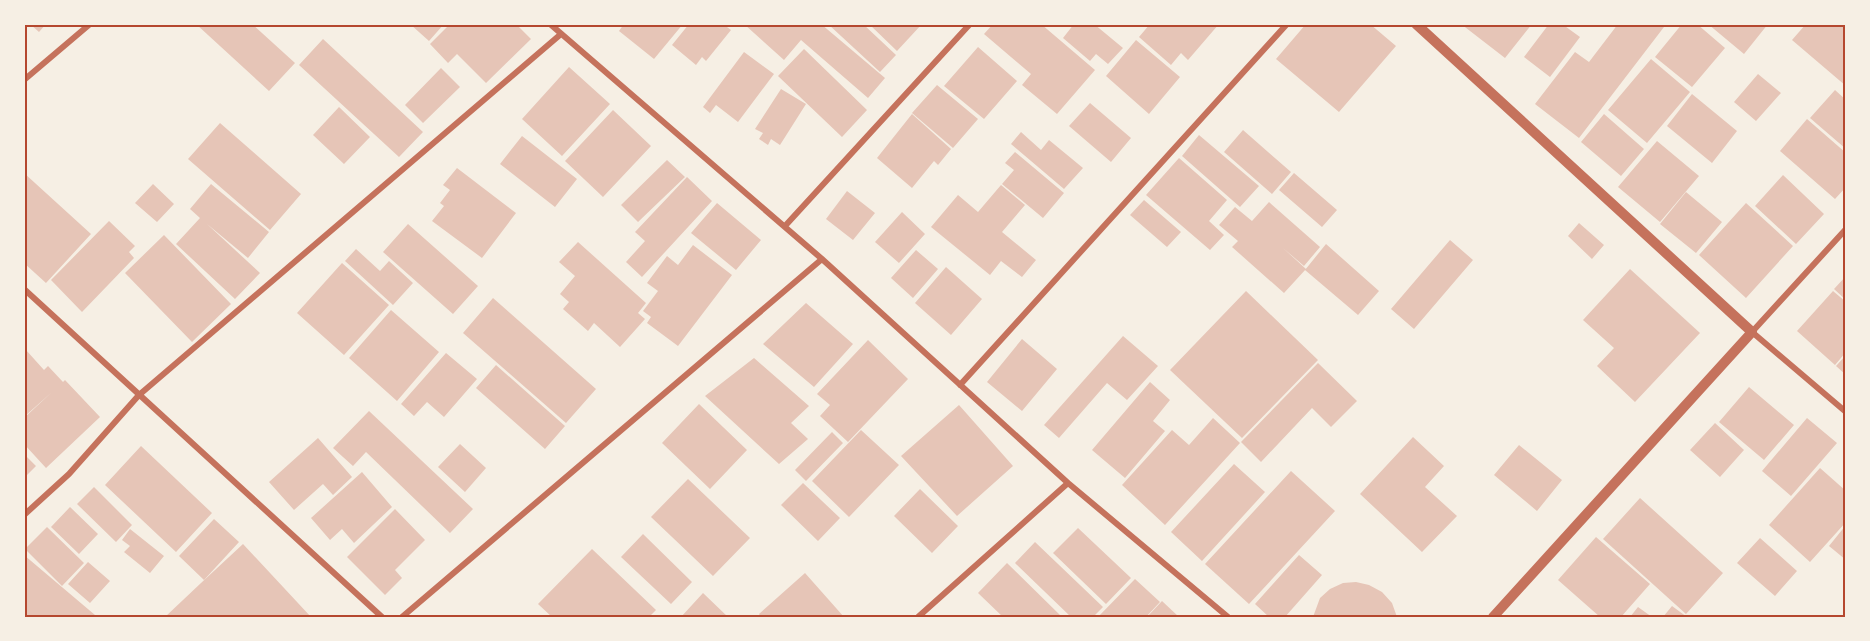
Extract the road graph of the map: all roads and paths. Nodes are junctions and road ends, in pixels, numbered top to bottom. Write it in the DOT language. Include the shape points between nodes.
graph roads {
  1 [pos="90,24"];
  2 [pos="550,24"];
  3 [pos="970,24"];
  4 [pos="1287,24"];
  5 [pos="1416,24"];
  6 [pos="561,34"];
  7 [pos="24,80"];
  8 [pos="785,226"];
  9 [pos="1846,229"];
  10 [pos="822,259"];
  11 [pos="24,289"];
  12 [pos="1752,332"];
  13 [pos="960,385"];
  14 [pos="139,395"];
  15 [pos="1846,412"];
  16 [pos="1068,483"];
  17 [pos="24,515"];
  18 [pos="382,617"];
  19 [pos="402,617"];
  20 [pos="918,617"];
  21 [pos="1228,617"];
  22 [pos="1493,617"];
  1 -- 7 [label="street"];
  2 -- 6 [label="street"];
  3 -- 8 [label="street"];
  4 -- 13 [label="street"];
  5 -- 12 [label="street"];
  6 -- 8 [label="street"];
  6 -- 14 [label="street"];
  8 -- 10 [label="street"];
  9 -- 12 [label="street"];
  10 -- 13 [label="street"];
  10 -- 19 [label="street"];
  11 -- 14 [label="street"];
  12 -- 15 [label="street"];
  12 -- 22 [label="street"];
  13 -- 16 [label="street"];
  14 -- 17 [label="street" via="69,474"];
  14 -- 18 [label="street"];
  16 -- 20 [label="street"];
  16 -- 21 [label="street"];
}
